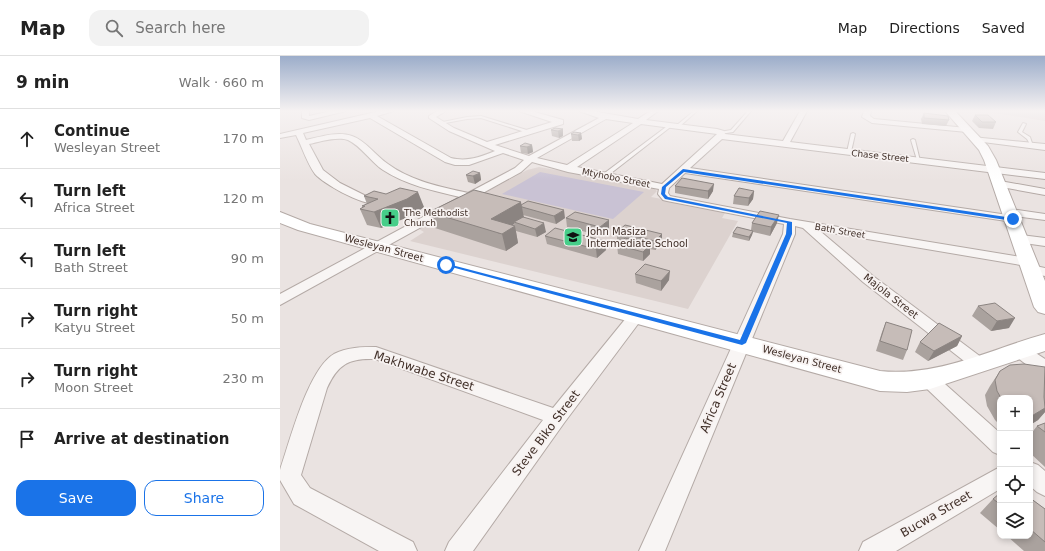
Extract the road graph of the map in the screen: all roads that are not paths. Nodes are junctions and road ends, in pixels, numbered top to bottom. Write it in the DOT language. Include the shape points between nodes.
graph roads {
  1 [pos="299,134"];
  2 [pos="403,134"];
  3 [pos="463,134"];
  4 [pos="522,134"];
  5 [pos="573,134"];
  6 [pos="621,134"];
  7 [pos="663,134"];
  8 [pos="720,134"];
  9 [pos="790,134"];
  10 [pos="853,134"];
  11 [pos="971,134"];
  12 [pos="1023,134"];
  13 [pos="913,140"];
  14 [pos="304,143"];
  15 [pos="784,144"];
  16 [pos="487,145"];
  17 [pos="1032,145"];
  18 [pos="1045,147"];
  19 [pos="502,151"];
  20 [pos="849,152"];
  21 [pos="531,158"];
  22 [pos="919,160"];
  23 [pos="568,169"];
  24 [pos="993,169"];
  25 [pos="683,170"];
  26 [pos="604,176"];
  27 [pos="1045,176"];
  28 [pos="1000,184"];
  29 [pos="425,186"];
  30 [pos="664,187"];
  31 [pos="410,191"];
  32 [pos="1045,192"];
  33 [pos="466,196"];
  34 [pos="396,197"];
  35 [pos="1012,216"];
  36 [pos="280,217"];
  37 [pos="1045,217"];
  38 [pos="798,223"];
  39 [pos="1021,239"];
  40 [pos="1045,242"];
  41 [pos="377,246"];
  42 [pos="1034,268"];
  43 [pos="280,300"];
  44 [pos="1045,307"];
  45 [pos="636,316"];
  46 [pos="1045,342"];
  47 [pos="742,343"];
  48 [pos="1022,352"];
  49 [pos="979,364"];
  50 [pos="1045,368"];
  51 [pos="930,380"];
  52 [pos="558,417"];
  53 [pos="997,443"];
  54 [pos="1033,475"];
  55 [pos="997,479"];
  56 [pos="1045,485"];
  57 [pos="404,551"];
  58 [pos="458,551"];
  59 [pos="652,551"];
  60 [pos="872,551"];
  1 -- 14 [label="street"];
  2 -- 19 [label="street" via="456,163 477,161"];
  3 -- 16 [label="street, Mtyhobo Street"];
  4 -- 16 [label="street"];
  5 -- 21 [label="street"];
  6 -- 23 [label="street, Mtyhobo Street"];
  7 -- 26 [label="lane"];
  8 -- 15 [label="street, Chase Street"];
  8 -- 25 [label="street"];
  9 -- 15 [label="street"];
  10 -- 20 [label="lane"];
  11 -- 17 [label="street"];
  11 -- 24 [label="street" via="984,149"];
  12 -- 17 [label="lane" via="1029,138"];
  13 -- 22 [label="lane"];
  14 -- 29 [label="street" via="342,137 352,138 387,168"];
  14 -- 34 [label="street" via="319,172 336,185 368,201"];
  15 -- 20 [label="street, Chase Street"];
  16 -- 19 [label="street, Mtyhobo Street"];
  17 -- 18 [label="street"];
  19 -- 21 [label="street, Mtyhobo Street"];
  20 -- 22 [label="street, Chase Street"];
  21 -- 23 [label="street, Mtyhobo Street"];
  21 -- 33 [label="street" via="518,170"];
  22 -- 24 [label="street, Chase Street"];
  23 -- 26 [label="street, Mtyhobo Street"];
  24 -- 27 [label="street, Chase Street"];
  24 -- 28 [label="street"];
  25 -- 30 [label="street"];
  25 -- 35 [label="street"];
  26 -- 30 [label="street, Mtyhobo Street"];
  28 -- 32 [label="street"];
  28 -- 35 [label="street"];
  29 -- 31 [label="street"];
  29 -- 33 [label="street"];
  30 -- 38 [label="street, Bath Street" via="663,194 667,198"];
  33 -- 41 [label="street"];
  35 -- 37 [label="street"];
  35 -- 39 [label="street"];
  36 -- 41 [label="street, Wesleyan Street" via="304,227"];
  38 -- 42 [label="street, Bath Street"];
  38 -- 47 [label="street, Africa Street" via="789,234"];
  38 -- 49 [label="street, Majola Street"];
  39 -- 40 [label="street"];
  39 -- 42 [label="street"];
  41 -- 43 [label="street"];
  41 -- 45 [label="street, Wesleyan Street"];
  42 -- 44 [label="street"];
  45 -- 47 [label="street, Wesleyan Street"];
  45 -- 52 [label="street, Steve Biko Street"];
  46 -- 48 [label="street, Wesleyan Street"];
  47 -- 51 [label="street, Wesleyan Street" via="900,384"];
  47 -- 59 [label="street, Africa Street"];
  48 -- 49 [label="street, Wesleyan Street"];
  48 -- 50 [label="street"];
  49 -- 51 [label="street, Wesleyan Street"];
  51 -- 53 [label="street"];
  52 -- 57 [label="street, Makhwabe Street" via="376,353 359,352 331,364 318,388 290,477 302,496"];
  52 -- 58 [label="street, Steve Biko Street"];
  54 -- 56 [label="street"];
  55 -- 60 [label="street, Bucwa Street"];
}
